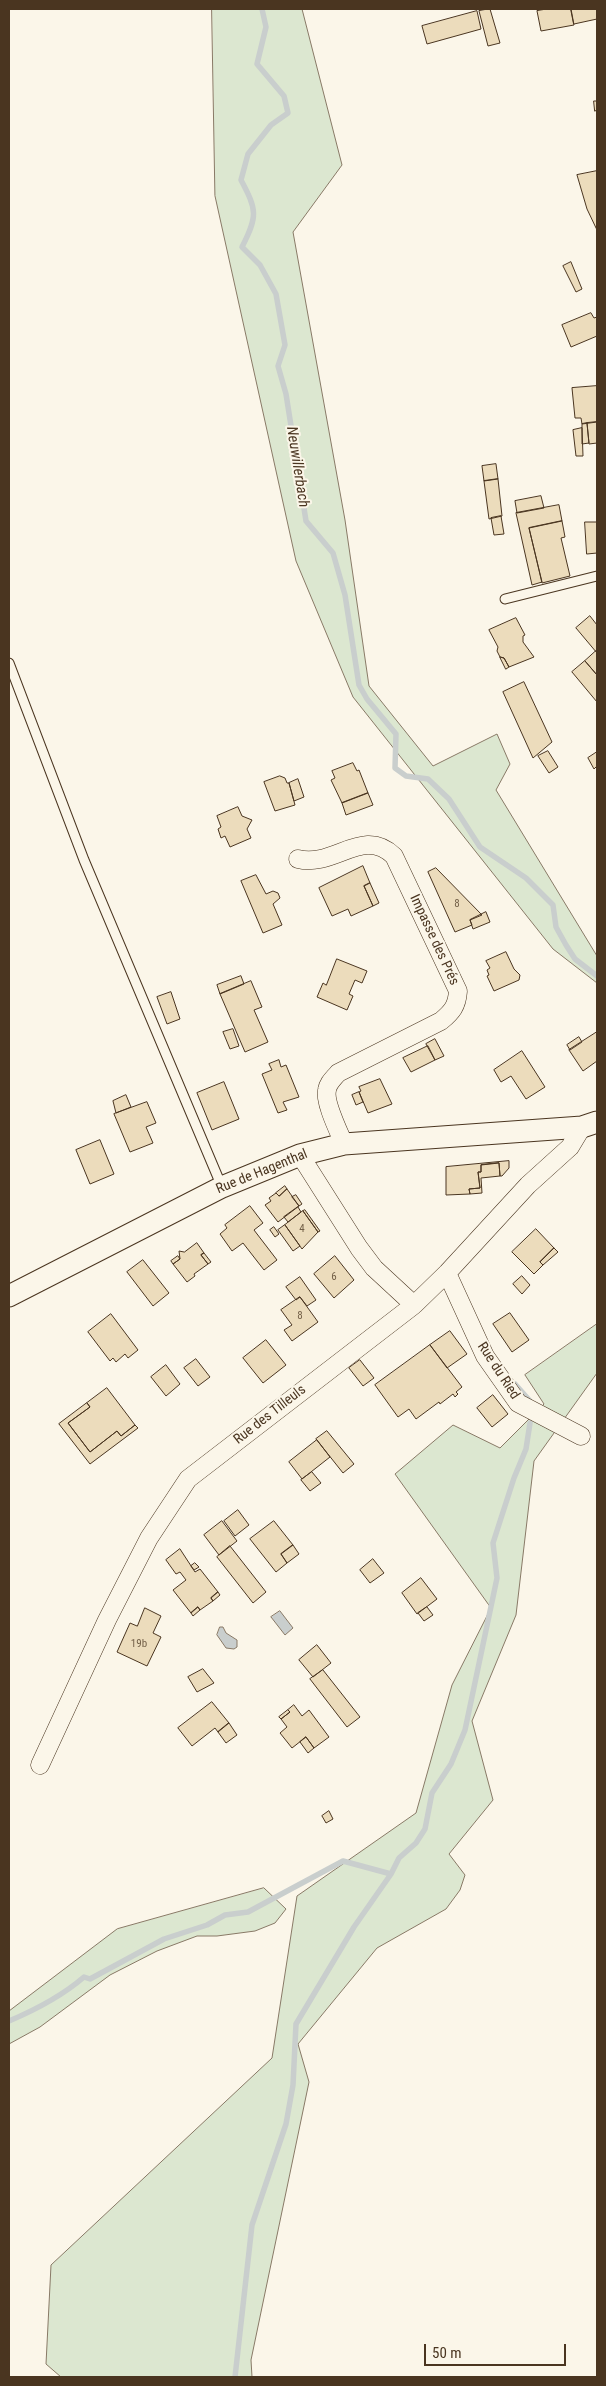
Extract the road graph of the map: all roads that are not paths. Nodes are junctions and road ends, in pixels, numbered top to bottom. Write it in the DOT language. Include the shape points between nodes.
graph roads {
  1 [pos="597,576"];
  2 [pos="505,599"];
  3 [pos="9,663"];
  4 [pos="298,859"];
  5 [pos="590,1125"];
  6 [pos="344,1144"];
  7 [pos="300,1155"];
  8 [pos="222,1186"];
  9 [pos="447,1273"];
  10 [pos="9,1296"];
  11 [pos="414,1305"];
  12 [pos="582,1436"];
  13 [pos="40,1765"];
  1 -- 2 [label="lane"];
  3 -- 8 [label="lane" via="84,860"];
  4 -- 6 [label="street, Impasse des Prés" via="310,862 373,843 386,848 394,856 458,991 453,1011 441,1021 338,1073 329,1084 327,1100"];
  5 -- 6 [label="street, Rue de Hagenthal"];
  5 -- 9 [label="street, Rue des Tilleuls" via="528,1185"];
  6 -- 7 [label="street, Rue de Hagenthal"];
  7 -- 8 [label="street, Rue de Hagenthal"];
  7 -- 11 [label="street" via="374,1268"];
  8 -- 10 [label="street, Rue de Hagenthal"];
  9 -- 11 [label="street, Rue des Tilleuls"];
  9 -- 12 [label="street, Rue du Ried" via="485,1356 518,1403"];
  11 -- 13 [label="street, Rue des Tilleuls" via="188,1479 149,1538"];
}
